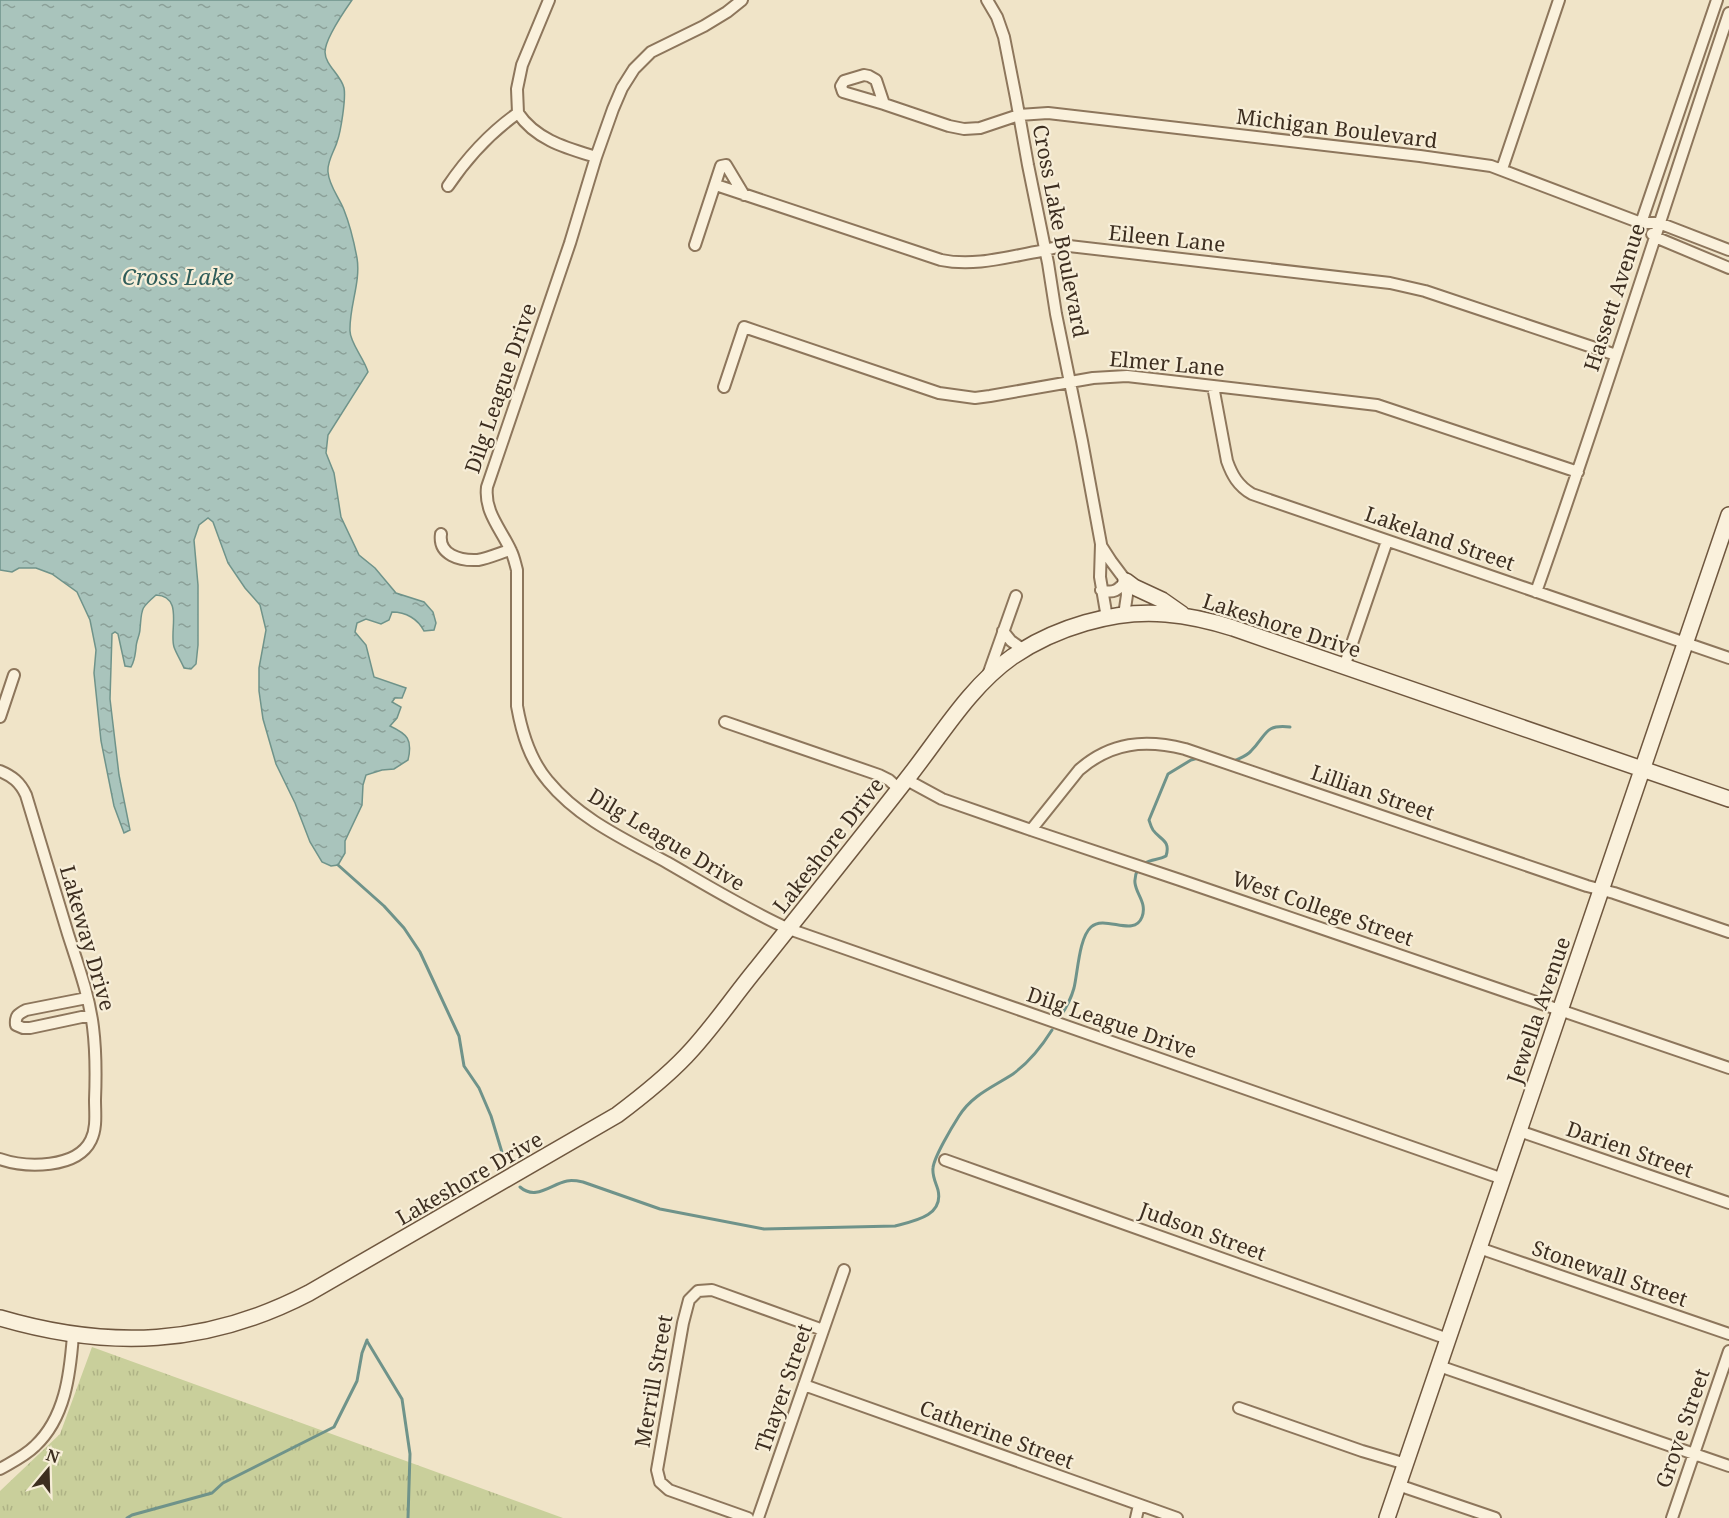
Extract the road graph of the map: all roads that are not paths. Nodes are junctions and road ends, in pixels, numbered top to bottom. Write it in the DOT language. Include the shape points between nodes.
graph roads {
  1 [pos="549,0"];
  2 [pos="742,0"];
  3 [pos="987,0"];
  4 [pos="1558,0"];
  5 [pos="1717,0"];
  6 [pos="1729,14"];
  7 [pos="1707,28"];
  8 [pos="1722,34"];
  9 [pos="884,104"];
  10 [pos="518,113"];
  11 [pos="1019,115"];
  12 [pos="596,157"];
  13 [pos="1502,169"];
  14 [pos="716,185"];
  15 [pos="448,186"];
  16 [pos="744,195"];
  17 [pos="1641,223"];
  18 [pos="1659,223"];
  19 [pos="1655,237"];
  20 [pos="695,245"];
  21 [pos="1045,250"];
  22 [pos="1729,250"];
  23 [pos="1729,268"];
  24 [pos="1616,356"];
  25 [pos="1070,382"];
  26 [pos="1213,386"];
  27 [pos="724,387"];
  28 [pos="1578,472"];
  29 [pos="1729,516"];
  30 [pos="441,534"];
  31 [pos="1387,541"];
  32 [pos="1101,544"];
  33 [pos="510,550"];
  34 [pos="1122,576"];
  35 [pos="1100,577"];
  36 [pos="1101,590"];
  37 [pos="1536,592"];
  38 [pos="1016,596"];
  39 [pos="1124,615"];
  40 [pos="1184,616"];
  41 [pos="1107,618"];
  42 [pos="1004,631"];
  43 [pos="1685,643"];
  44 [pos="1023,650"];
  45 [pos="1729,658"];
  46 [pos="1344,667"];
  47 [pos="14,675"];
  48 [pos="986,679"];
  49 [pos="0,717"];
  50 [pos="725,722"];
  51 [pos="1642,770"];
  52 [pos="0,771"];
  53 [pos="903,784"];
  54 [pos="1729,799"];
  55 [pos="1031,830"];
  56 [pos="1601,890"];
  57 [pos="789,929"];
  58 [pos="1729,932"];
  59 [pos="87,998"];
  60 [pos="1560,1010"];
  61 [pos="91,1015"];
  62 [pos="1729,1068"];
  63 [pos="1519,1131"];
  64 [pos="0,1159"];
  65 [pos="945,1160"];
  66 [pos="1503,1179"];
  67 [pos="1729,1203"];
  68 [pos="1479,1248"];
  69 [pos="844,1270"];
  70 [pos="0,1318"];
  71 [pos="823,1330"];
  72 [pos="1729,1334"];
  73 [pos="73,1335"];
  74 [pos="1448,1339"];
  75 [pos="1729,1351"];
  76 [pos="1439,1366"];
  77 [pos="804,1385"];
  78 [pos="1239,1408"];
  79 [pos="1694,1453"];
  80 [pos="1406,1464"];
  81 [pos="1729,1466"];
  82 [pos="0,1469"];
  83 [pos="1398,1485"];
  84 [pos="1140,1505"];
  85 [pos="748,1518"];
  86 [pos="758,1518"];
  87 [pos="1136,1518"];
  88 [pos="1177,1518"];
  89 [pos="1387,1518"];
  90 [pos="1495,1518"];
  91 [pos="1672,1518"];
  1 -- 10 [label="street" via="522,65"];
  2 -- 12 [label="street, Dilg League Drive" via="704,26 651,52 639,63 617,98"];
  3 -- 11 [label="street, Cross Lake Boulevard" via="1004,37"];
  4 -- 13 [label="street"];
  5 -- 7 [label="street, Hassett Avenue"];
  6 -- 8 [label="street, Hassett Avenue"];
  7 -- 8 [label="street"];
  7 -- 17 [label="street, Hassett Avenue"];
  8 -- 18 [label="street, Hassett Avenue"];
  9 -- 11 [label="street, Michigan Boulevard" via="964,129"];
  10 -- 12 [label="street" via="552,142"];
  10 -- 15 [label="street" via="465,162"];
  11 -- 13 [label="street, Michigan Boulevard" via="1048,113"];
  11 -- 21 [label="street, Cross Lake Boulevard"];
  12 -- 33 [label="street, Dilg League Drive" via="487,487 489,511"];
  13 -- 17 [label="street, Michigan Boulevard"];
  14 -- 16 [label="street, Eileen Lane"];
  14 -- 16 [label="street" via="721,166 726,165"];
  14 -- 20 [label="street"];
  16 -- 21 [label="street, Eileen Lane" via="954,263 976,263"];
  17 -- 18 [label="street, Michigan Boulevard"];
  17 -- 19 [label="street, Michigan Boulevard"];
  18 -- 19 [label="street, Hassett Avenue"];
  18 -- 22 [label="street, Michigan Boulevard"];
  19 -- 23 [label="street, Michigan Boulevard"];
  19 -- 24 [label="street, Hassett Avenue"];
  21 -- 24 [label="street, Eileen Lane" via="1069,246 1390,283 1425,291"];
  21 -- 25 [label="street, Cross Lake Boulevard"];
  24 -- 28 [label="street, Hassett Avenue"];
  25 -- 26 [label="street, Elmer Lane" via="1127,376"];
  25 -- 27 [label="street, Elmer Lane" via="975,398 939,393 744,327"];
  25 -- 32 [label="street, Cross Lake Boulevard"];
  26 -- 28 [label="street, Elmer Lane" via="1377,405"];
  26 -- 31 [label="street, Lakeland Street" via="1227,461 1235,480 1245,490"];
  28 -- 37 [label="street, Hassett Avenue"];
  29 -- 43 [label="main road, Jewella Avenue"];
  30 -- 33 [label="street" via="447,554 460,559 479,560"];
  31 -- 37 [label="street, Lakeland Street"];
  31 -- 46 [label="street"];
  32 -- 34 [label="street, Cross Lake Boulevard"];
  32 -- 35 [label="street, Cross Lake Boulevard"];
  33 -- 57 [label="street, Dilg League Drive" via="518,583 517,706 527,746 547,780 592,820"];
  34 -- 35 [label="street"];
  34 -- 36 [label="street" via="1119,588"];
  34 -- 39 [label="street" via="1127,595"];
  34 -- 40 [label="main road"];
  35 -- 36 [label="street, Cross Lake Boulevard"];
  36 -- 41 [label="street, Cross Lake Boulevard"];
  37 -- 43 [label="street, Lakeland Street"];
  38 -- 42 [label="street"];
  39 -- 40 [label="main road, Lakeshore Drive"];
  39 -- 41 [label="main road, Lakeshore Drive"];
  40 -- 46 [label="main road, Lakeshore Drive" via="1233,628"];
  41 -- 44 [label="main road, Lakeshore Drive" via="1065,629"];
  42 -- 44 [label="street"];
  42 -- 48 [label="street"];
  43 -- 45 [label="street, Lakeland Street"];
  43 -- 51 [label="main road, Jewella Avenue"];
  44 -- 48 [label="main road, Lakeshore Drive"];
  46 -- 51 [label="main road, Lakeshore Drive"];
  47 -- 49 [label="street"];
  48 -- 53 [label="main road, Lakeshore Drive"];
  50 -- 53 [label="street, West College Street"];
  51 -- 54 [label="main road, Lakeshore Drive"];
  51 -- 56 [label="main road, Jewella Avenue"];
  52 -- 59 [label="street, Lakeway Drive" via="14,778 26,795"];
  53 -- 55 [label="street, West College Street"];
  53 -- 57 [label="main road, Lakeshore Drive"];
  55 -- 56 [label="street, Lillian Street" via="1088,761 1120,747 1155,743 1185,749"];
  55 -- 60 [label="street, West College Street"];
  56 -- 58 [label="street, Lillian Street"];
  56 -- 60 [label="main road, Jewella Avenue"];
  57 -- 66 [label="street, Dilg League Drive"];
  57 -- 73 [label="main road, Lakeshore Drive" via="686,1056 617,1115 309,1293 243,1321 195,1333 135,1339"];
  59 -- 61 [label="street, Lakeway Drive"];
  59 -- 61 [label="street" via="26,1010 17,1014 16,1025 30,1028"];
  60 -- 62 [label="street, West College Street"];
  60 -- 63 [label="main road, Jewella Avenue"];
  61 -- 64 [label="street, Lakeway Drive" via="96,1063 95,1131 87,1148 71,1159 25,1164"];
  63 -- 66 [label="main road, Jewella Avenue"];
  63 -- 67 [label="street, Darien Street"];
  65 -- 74 [label="street, Judson Street"];
  66 -- 68 [label="main road, Jewella Avenue"];
  68 -- 72 [label="street, Stonewall Street"];
  68 -- 74 [label="main road, Jewella Avenue"];
  69 -- 71 [label="street, Thayer Street"];
  70 -- 73 [label="main road, Lakeshore Drive"];
  71 -- 77 [label="street, Thayer Street"];
  71 -- 85 [label="street, Merrill Street" via="712,1290 698,1291 689,1300 657,1470 660,1482 669,1490"];
  73 -- 82 [label="street" via="64,1396 53,1424 34,1448"];
  74 -- 76 [label="main road, Jewella Avenue"];
  75 -- 79 [label="street, Grove Street"];
  76 -- 79 [label="street"];
  76 -- 80 [label="main road, Jewella Avenue"];
  77 -- 84 [label="street, Catherine Street"];
  77 -- 86 [label="street, Thayer Street"];
  78 -- 80 [label="street"];
  79 -- 81 [label="street"];
  79 -- 91 [label="street, Grove Street"];
  80 -- 83 [label="main road, Jewella Avenue"];
  83 -- 89 [label="main road, Jewella Avenue"];
  83 -- 90 [label="street"];
  84 -- 87 [label="street"];
  84 -- 88 [label="street, Catherine Street"];
}
